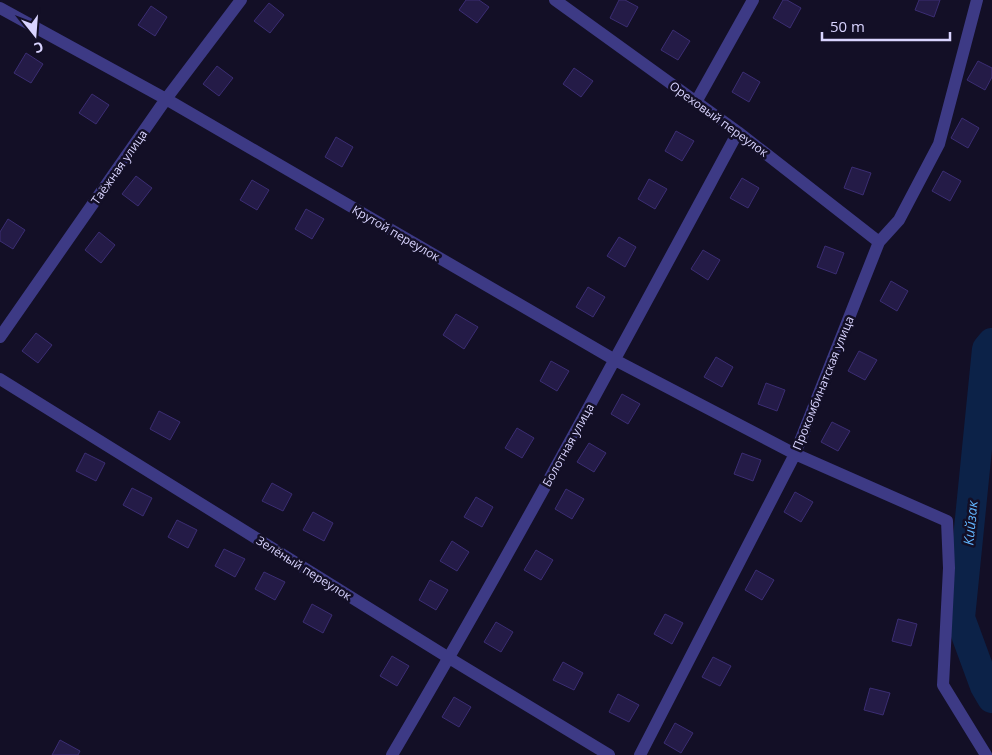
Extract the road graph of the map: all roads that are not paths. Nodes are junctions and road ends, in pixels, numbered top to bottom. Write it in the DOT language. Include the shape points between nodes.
graph roads {
  1 [pos="242,0"];
  2 [pos="555,0"];
  3 [pos="753,0"];
  4 [pos="977,0"];
  5 [pos="0,8"];
  6 [pos="166,99"];
  7 [pos="696,102"];
  8 [pos="738,132"];
  9 [pos="879,242"];
  10 [pos="0,337"];
  11 [pos="614,360"];
  12 [pos="0,379"];
  13 [pos="795,454"];
  14 [pos="449,658"];
  15 [pos="392,755"];
  16 [pos="609,755"];
  17 [pos="640,755"];
  18 [pos="986,755"];
  1 -- 6 [label="street, Таёжная улица"];
  2 -- 7 [label="street, Ореховый переулок"];
  3 -- 7 [label="street"];
  4 -- 9 [label="street, Прокомбинатская улица" via="938,144 899,220"];
  5 -- 6 [label="street, Крутой переулок"];
  6 -- 10 [label="street, Таёжная улица"];
  6 -- 11 [label="street, Крутой переулок"];
  7 -- 8 [label="street, Ореховый переулок"];
  8 -- 9 [label="street, Ореховый переулок"];
  8 -- 11 [label="street, Болотная улица"];
  9 -- 13 [label="street, Прокомбинатская улица"];
  11 -- 13 [label="street, Крутой переулок"];
  11 -- 14 [label="street, Болотная улица"];
  12 -- 14 [label="street, Зелёный переулок"];
  13 -- 17 [label="street, Прокомбинатская улица"];
  13 -- 18 [label="street, Крутой переулок" via="948,521 943,685"];
  14 -- 15 [label="street, Болотная улица"];
  14 -- 16 [label="street, Зелёный переулок"];
}
